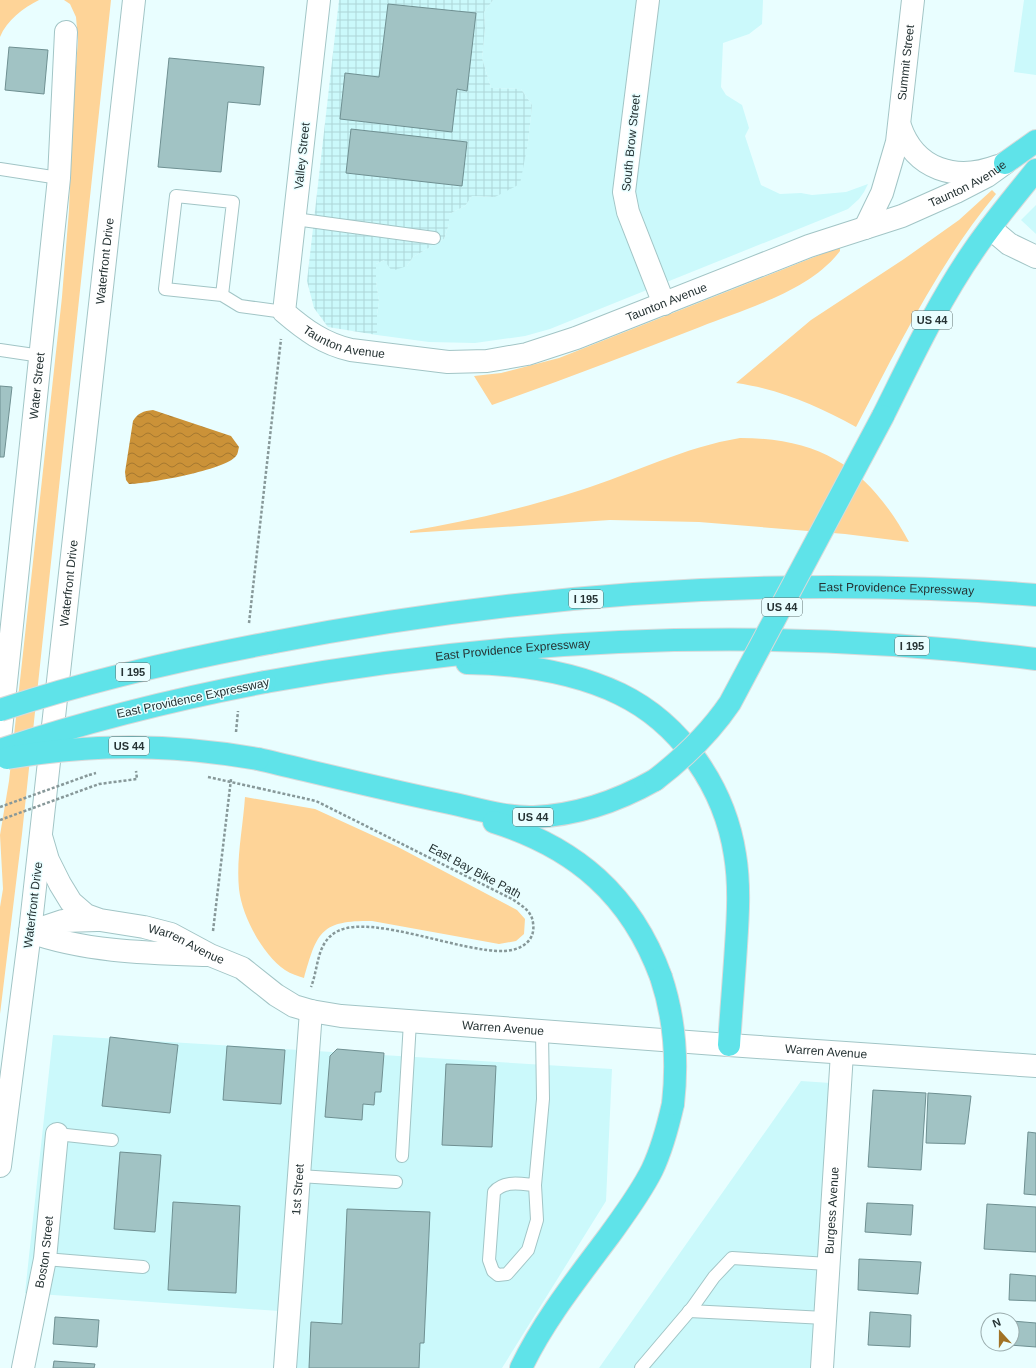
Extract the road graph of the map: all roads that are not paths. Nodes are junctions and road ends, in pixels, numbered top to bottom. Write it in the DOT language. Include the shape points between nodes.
graph roads {
  1 [pos="134,0"];
  2 [pos="319,0"];
  3 [pos="648,0"];
  4 [pos="913,0"];
  5 [pos="66,32"];
  6 [pos="900,126"];
  7 [pos="1036,141"];
  8 [pos="1005,163"];
  9 [pos="0,169"];
  10 [pos="1036,170"];
  11 [pos="59,178"];
  12 [pos="295,219"];
  13 [pos="865,228"];
  14 [pos="990,228"];
  15 [pos="434,238"];
  16 [pos="1036,258"];
  17 [pos="222,295"];
  18 [pos="664,304"];
  19 [pos="284,312"];
  20 [pos="0,350"];
  21 [pos="41,356"];
  22 [pos="1036,595"];
  23 [pos="1036,659"];
  24 [pos="366,665"];
  25 [pos="0,710"];
  26 [pos="0,739"];
  27 [pos="0,750"];
  28 [pos="0,759"];
  29 [pos="407,795"];
  30 [pos="41,836"];
  31 [pos="100,920"];
  32 [pos="30,932"];
  33 [pos="210,955"];
  34 [pos="311,1012"];
  35 [pos="410,1022"];
  36 [pos="542,1032"];
  37 [pos="729,1045"];
  38 [pos="842,1053"];
  39 [pos="1036,1066"];
  40 [pos="58,1134"];
  41 [pos="112,1140"];
  42 [pos="402,1156"];
  43 [pos="0,1166"];
  44 [pos="299,1176"];
  45 [pos="396,1182"];
  46 [pos="535,1185"];
  47 [pos="45,1260"];
  48 [pos="828,1264"];
  49 [pos="143,1267"];
  50 [pos="688,1311"];
  51 [pos="825,1318"];
  52 [pos="23,1368"];
  53 [pos="285,1368"];
  54 [pos="521,1368"];
  55 [pos="641,1368"];
  56 [pos="822,1368"];
  1 -- 30 [label="street, Waterfront Drive"];
  2 -- 12 [label="street, Valley Street"];
  3 -- 18 [label="street, South Brow Street" via="624,192 628,212"];
  4 -- 6 [label="street, Summit Street"];
  5 -- 11 [label="street, Water Street"];
  6 -- 8 [label="street, Summit Street" via="908,145 924,162 935,167 970,172"];
  6 -- 13 [label="street, Summit Street" via="882,193"];
  7 -- 8 [label="highway, Taunton Avenue"];
  8 -- 13 [label="street, Taunton Avenue" via="987,176 940,200"];
  9 -- 11 [label="lane"];
  10 -- 14 [label="highway, US 44"];
  11 -- 21 [label="street, Water Street"];
  12 -- 15 [label="lane"];
  12 -- 19 [label="street, Valley Street"];
  13 -- 18 [label="street, Taunton Avenue" via="809,246"];
  14 -- 16 [label="street" via="1009,244"];
  14 -- 29 [label="highway, US 44, bridge" via="945,296 730,703 700,741 673,766 636,791 598,806 562,814 510,816"];
  17 -- 17 [label="lane" via="233,202 176,196 165,289"];
  17 -- 19 [label="lane" via="240,306"];
  18 -- 19 [label="street, Taunton Avenue" via="545,349 506,358 468,362 426,360 339,348 315,337"];
  20 -- 21 [label="lane"];
  21 -- 26 [label="street, Water Street"];
  22 -- 25 [label="highway, East Providence Expressway / I 195, bridge" via="825,588 640,595 463,612 197,657 47,695"];
  23 -- 24 [label="highway, East Providence Expressway / I 195" via="962,650 874,644 706,639 523,647"];
  24 -- 27 [label="highway, East Providence Expressway / I 195, bridge" via="265,682 130,711"];
  24 -- 37 [label="highway" via="477,663 566,676 621,694 647,711 678,738 694,756 716,793 731,835 735,856 738,914"];
  28 -- 29 [label="highway, US 44, bridge" via="86,748 148,746 206,751 258,759"];
  29 -- 54 [label="highway, bridge" via="520,831 553,846 585,867 613,894 637,926 661,977 670,1009 676,1044 676,1062 673,1104 661,1148 644,1185 558,1304"];
  30 -- 31 [label="street, Warren Avenue" via="53,871 72,902 86,915"];
  30 -- 32 [label="street, Waterfront Drive"];
  31 -- 32 [label="street" via="63,921"];
  31 -- 33 [label="street, Warren Avenue" via="171,934"];
  32 -- 33 [label="street" via="56,940 97,947 138,952"];
  32 -- 43 [label="street, Waterfront Drive"];
  33 -- 34 [label="street, Warren Avenue" via="242,968 284,1001"];
  34 -- 35 [label="street, Warren Avenue"];
  34 -- 44 [label="street, 1st Street"];
  35 -- 36 [label="street, Warren Avenue"];
  35 -- 42 [label="lane"];
  36 -- 37 [label="street, Warren Avenue"];
  36 -- 46 [label="lane" via="543,1099"];
  37 -- 38 [label="street, Warren Avenue"];
  38 -- 39 [label="street, Warren Avenue"];
  38 -- 48 [label="street, Burgess Avenue"];
  40 -- 41 [label="lane"];
  40 -- 47 [label="street, Boston Street"];
  44 -- 45 [label="lane"];
  44 -- 53 [label="street, 1st Street"];
  46 -- 46 [label="lane" via="505,1184 494,1192 490,1260 493,1271 498,1275 507,1274 528,1250 537,1220"];
  47 -- 49 [label="lane"];
  47 -- 52 [label="street, Boston Street"];
  48 -- 50 [label="lane" via="732,1258"];
  48 -- 51 [label="street, Burgess Avenue"];
  50 -- 51 [label="lane"];
  50 -- 55 [label="lane"];
  51 -- 56 [label="street, Burgess Avenue"];
}
